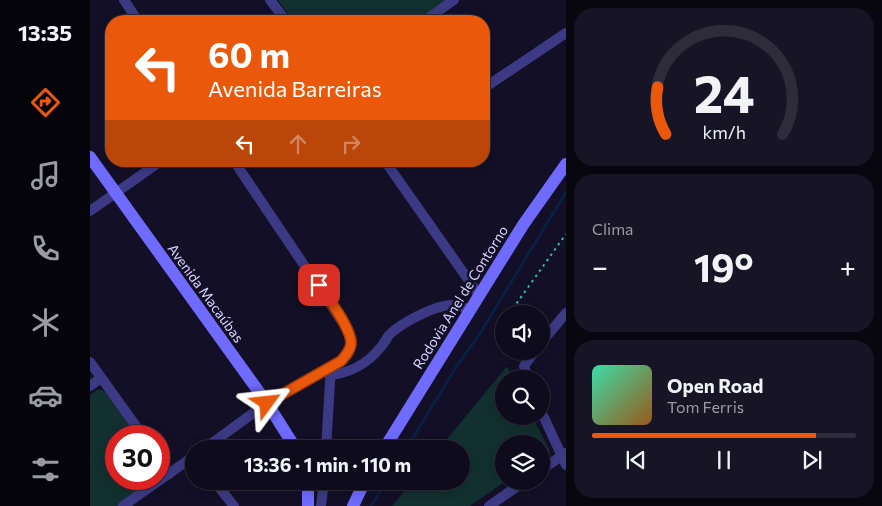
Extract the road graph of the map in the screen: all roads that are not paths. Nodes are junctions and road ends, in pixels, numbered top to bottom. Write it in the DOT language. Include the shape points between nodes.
graph roads {
  1 [pos="124,0"];
  2 [pos="270,0"];
  3 [pos="454,0"];
  4 [pos="134,15"];
  5 [pos="281,15"];
  6 [pos="433,15"];
  7 [pos="566,33"];
  8 [pos="490,84"];
  9 [pos="90,157"];
  10 [pos="566,164"];
  11 [pos="152,167"];
  12 [pos="238,167"];
  13 [pos="390,167"];
  14 [pos="115,193"];
  15 [pos="90,211"];
  16 [pos="480,296"];
  17 [pos="471,310"];
  18 [pos="566,313"];
  19 [pos="550,332"];
  20 [pos="90,362"];
  21 [pos="331,370"];
  22 [pos="101,378"];
  23 [pos="90,386"];
  24 [pos="267,403"];
  25 [pos="135,425"];
  26 [pos="548,425"];
  27 [pos="216,440"];
  28 [pos="290,440"];
  29 [pos="327,440"];
  30 [pos="390,440"];
  31 [pos="564,458"];
  32 [pos="185,462"];
  33 [pos="550,465"];
  34 [pos="170,473"];
  35 [pos="146,490"];
  36 [pos="221,490"];
  37 [pos="308,490"];
  38 [pos="323,490"];
  39 [pos="361,490"];
  40 [pos="512,490"];
  41 [pos="123,506"];
  42 [pos="234,506"];
  43 [pos="308,506"];
  44 [pos="321,506"];
  45 [pos="353,506"];
  46 [pos="489,506"];
  1 -- 4 [label="street"];
  2 -- 5 [label="street"];
  3 -- 6 [label="street"];
  7 -- 8 [label="street"];
  9 -- 14 [label="street, Avenida Macaúbas"];
  10 -- 16 [label="street, Rodovia Anel de Contorno" via="533,210"];
  11 -- 14 [label="street"];
  12 -- 21 [label="street" via="347,329 351,338 348,353"];
  13 -- 16 [label="street"];
  14 -- 15 [label="street"];
  14 -- 24 [label="street, Avenida Macaúbas"];
  16 -- 17 [label="street, Rodovia Anel de Contorno"];
  17 -- 21 [label="street" via="446,306 421,316 390,334 375,354 352,370 342,374"];
  17 -- 30 [label="street, Rodovia Anel de Contorno"];
  18 -- 19 [label="street"];
  20 -- 22 [label="street"];
  21 -- 24 [label="street"];
  21 -- 29 [label="street"];
  22 -- 23 [label="street"];
  22 -- 25 [label="street"];
  24 -- 27 [label="street"];
  24 -- 28 [label="street, Avenida Macaúbas"];
  26 -- 31 [label="street"];
  31 -- 33 [label="street"];
  32 -- 34 [label="street"];
  35 -- 41 [label="street"];
  36 -- 42 [label="street"];
  37 -- 43 [label="street"];
  38 -- 44 [label="street"];
  39 -- 45 [label="street"];
  40 -- 46 [label="street"];
}
